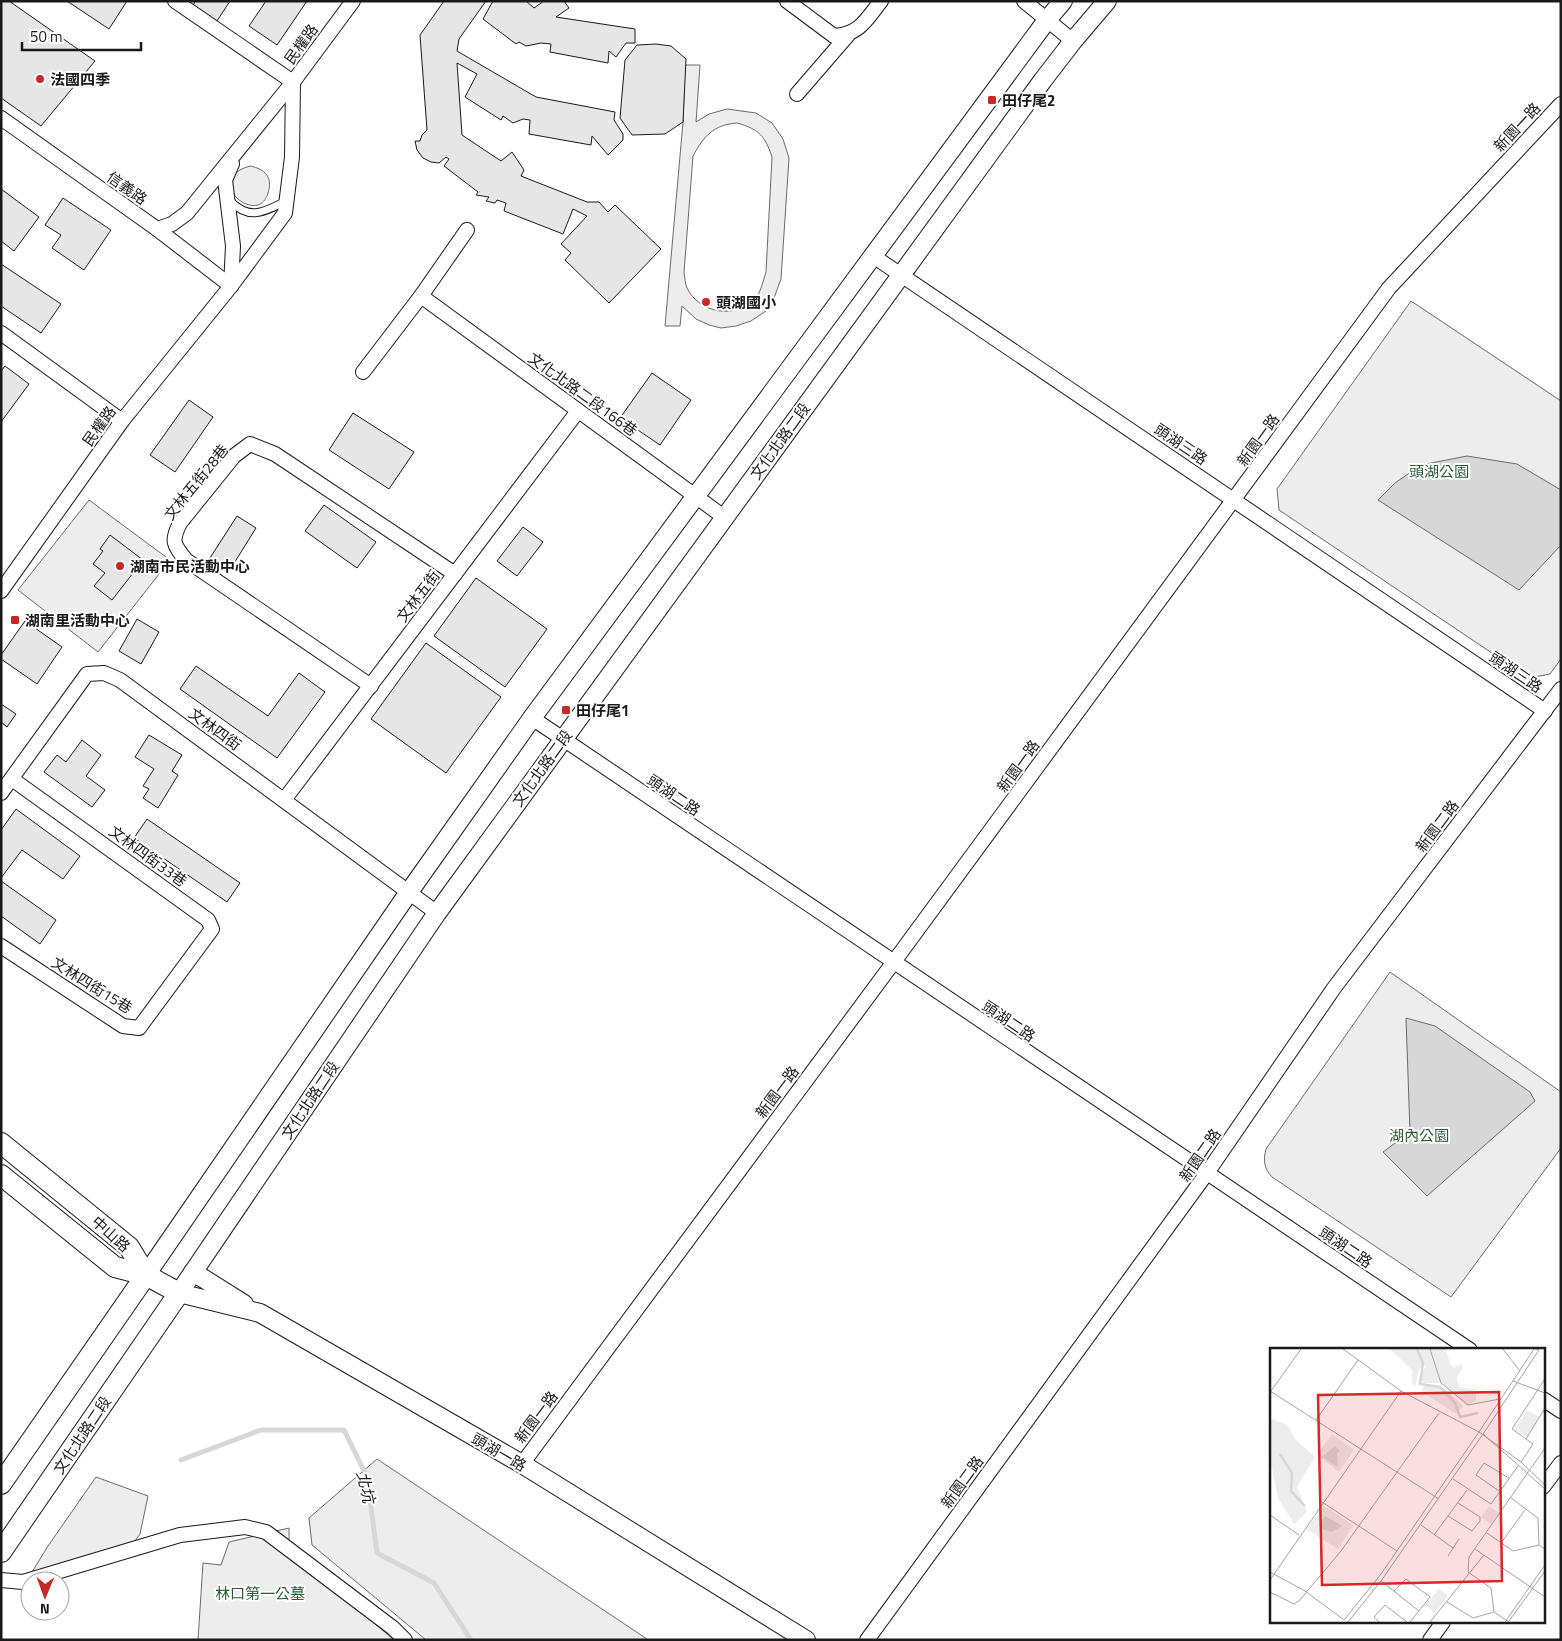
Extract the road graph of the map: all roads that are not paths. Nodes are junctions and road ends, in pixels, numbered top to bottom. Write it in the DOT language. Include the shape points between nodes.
graph roads {
  1 [pos="175,1"];
  2 [pos="353,1"];
  3 [pos="787,1"];
  4 [pos="881,1"];
  5 [pos="1024,1"];
  6 [pos="1063,1"];
  7 [pos="1107,1"];
  8 [pos="1047,20"];
  9 [pos="848,35"];
  10 [pos="1072,41"];
  11 [pos="293,82"];
  12 [pos="797,94"];
  13 [pos="1561,104"];
  14 [pos="1,118"];
  15 [pos="237,150"];
  16 [pos="228,199"];
  17 [pos="286,201"];
  18 [pos="157,229"];
  19 [pos="466,230"];
  20 [pos="873,256"];
  21 [pos="901,275"];
  22 [pos="231,286"];
  23 [pos="421,296"];
  24 [pos="2,336"];
  25 [pos="363,372"];
  26 [pos="578,411"];
  27 [pos="122,421"];
  28 [pos="696,497"];
  29 [pos="1234,500"];
  30 [pos="724,518"];
  31 [pos="455,574"];
  32 [pos="1,591"];
  33 [pos="370,686"];
  34 [pos="1561,689"];
  35 [pos="1545,711"];
  36 [pos="532,718"];
  37 [pos="563,739"];
  38 [pos="12,779"];
  39 [pos="1,793"];
  40 [pos="284,800"];
  41 [pos="409,892"];
  42 [pos="437,913"];
  43 [pos="1,946"];
  44 [pos="893,963"];
  45 [pos="176,977"];
  46 [pos="1,1143"];
  47 [pos="1207,1173"];
  48 [pos="1,1175"];
  49 [pos="193,1272"];
  50 [pos="146,1275"];
  51 [pos="179,1292"];
  52 [pos="260,1313"];
  53 [pos="1467,1348"];
  54 [pos="1544,1400"];
  55 [pos="1561,1411"];
  56 [pos="1561,1463"];
  57 [pos="522,1464"];
  58 [pos="1,1484"];
  59 [pos="1544,1486"];
  60 [pos="1,1552"];
  61 [pos="1,1580"];
  62 [pos="1442,1624"];
  63 [pos="405,1640"];
  64 [pos="806,1640"];
  65 [pos="867,1640"];
  66 [pos="1430,1640"];
  1 -- 11 [label="street"];
  2 -- 11 [label="street, 民權路"];
  3 -- 9 [label="street" via="834,36"];
  4 -- 9 [label="street" via="862,26"];
  5 -- 8 [label="street"];
  6 -- 8 [label="street"];
  7 -- 10 [label="street, 文化北路二段"];
  8 -- 10 [label="street"];
  8 -- 20 [label="street"];
  9 -- 12 [label="street"];
  10 -- 21 [label="street, 文化北路二段"];
  11 -- 15 [label="street, 民權路"];
  11 -- 17 [label="street, 民權路" via="292,157"];
  13 -- 29 [label="street, 新園一路" via="1388,288"];
  14 -- 18 [label="street, 信義路"];
  15 -- 16 [label="street, 民權路" via="225,180"];
  15 -- 18 [label="street, 民權路" via="187,212 172,224"];
  16 -- 17 [label="lane" via="238,209 254,214"];
  16 -- 22 [label="street, 民權路" via="233,246"];
  17 -- 22 [label="street, 民權路" via="285,213"];
  18 -- 22 [label="street, 信義路"];
  19 -- 23 [label="street"];
  20 -- 21 [label="street, 頭湖三路"];
  20 -- 28 [label="street"];
  21 -- 29 [label="street, 頭湖三路"];
  21 -- 30 [label="street, 文化北路二段"];
  22 -- 27 [label="street, 民權路"];
  23 -- 25 [label="street"];
  23 -- 26 [label="street, 文化北路二段166巷"];
  24 -- 27 [label="street"];
  26 -- 28 [label="street, 文化北路二段166巷"];
  26 -- 31 [label="street, 文林五街"];
  27 -- 32 [label="street, 民權路"];
  28 -- 30 [label="street, 文化北路二段166巷"];
  28 -- 36 [label="street"];
  29 -- 35 [label="street, 頭湖三路"];
  29 -- 44 [label="street, 新園一路"];
  30 -- 37 [label="street, 文化北路二段"];
  31 -- 33 [label="street, 文林五街"];
  31 -- 33 [label="street, 文林五街28巷" via="274,454 250,444 234,456 180,523 174,535 175,546 186,560"];
  33 -- 40 [label="street, 文林五街"];
  34 -- 35 [label="street, 新園二路"];
  35 -- 47 [label="street, 新園二路" via="1334,988"];
  36 -- 37 [label="street, 頭湖二路"];
  36 -- 41 [label="street"];
  37 -- 42 [label="street, 文化北路二段"];
  37 -- 44 [label="street, 頭湖二路"];
  38 -- 39 [label="street, 文林四街"];
  38 -- 40 [label="street, 文林四街" via="87,674 104,673 120,680"];
  38 -- 45 [label="street, 文林四街33巷" via="208,920 212,929"];
  40 -- 41 [label="street, 文林四街"];
  41 -- 42 [label="street, 文林四街"];
  41 -- 50 [label="street"];
  42 -- 49 [label="street, 文化北路二段"];
  43 -- 45 [label="street, 文林四街15巷" via="123,1026 139,1028"];
  44 -- 47 [label="street, 頭湖二路"];
  44 -- 57 [label="street, 新園一路"];
  46 -- 50 [label="main road, 中山路" via="129,1247"];
  47 -- 53 [label="street, 頭湖二路"];
  47 -- 65 [label="street, 新園二路"];
  48 -- 50 [label="main road, 中山路" via="116,1267"];
  49 -- 51 [label="street, 文化北路二段"];
  49 -- 52 [label="street"];
  50 -- 51 [label="main road"];
  50 -- 58 [label="main road"];
  51 -- 52 [label="street, 頭湖一路"];
  51 -- 60 [label="main road, 文化北路二段"];
  52 -- 57 [label="street, 頭湖一路"];
  54 -- 55 [label="street"];
  56 -- 59 [label="street"];
  57 -- 64 [label="street, 頭湖一路"];
  61 -- 63 [label="street" via="23,1582 180,1535 245,1527 266,1532 394,1628"];
  62 -- 66 [label="street"];
}
